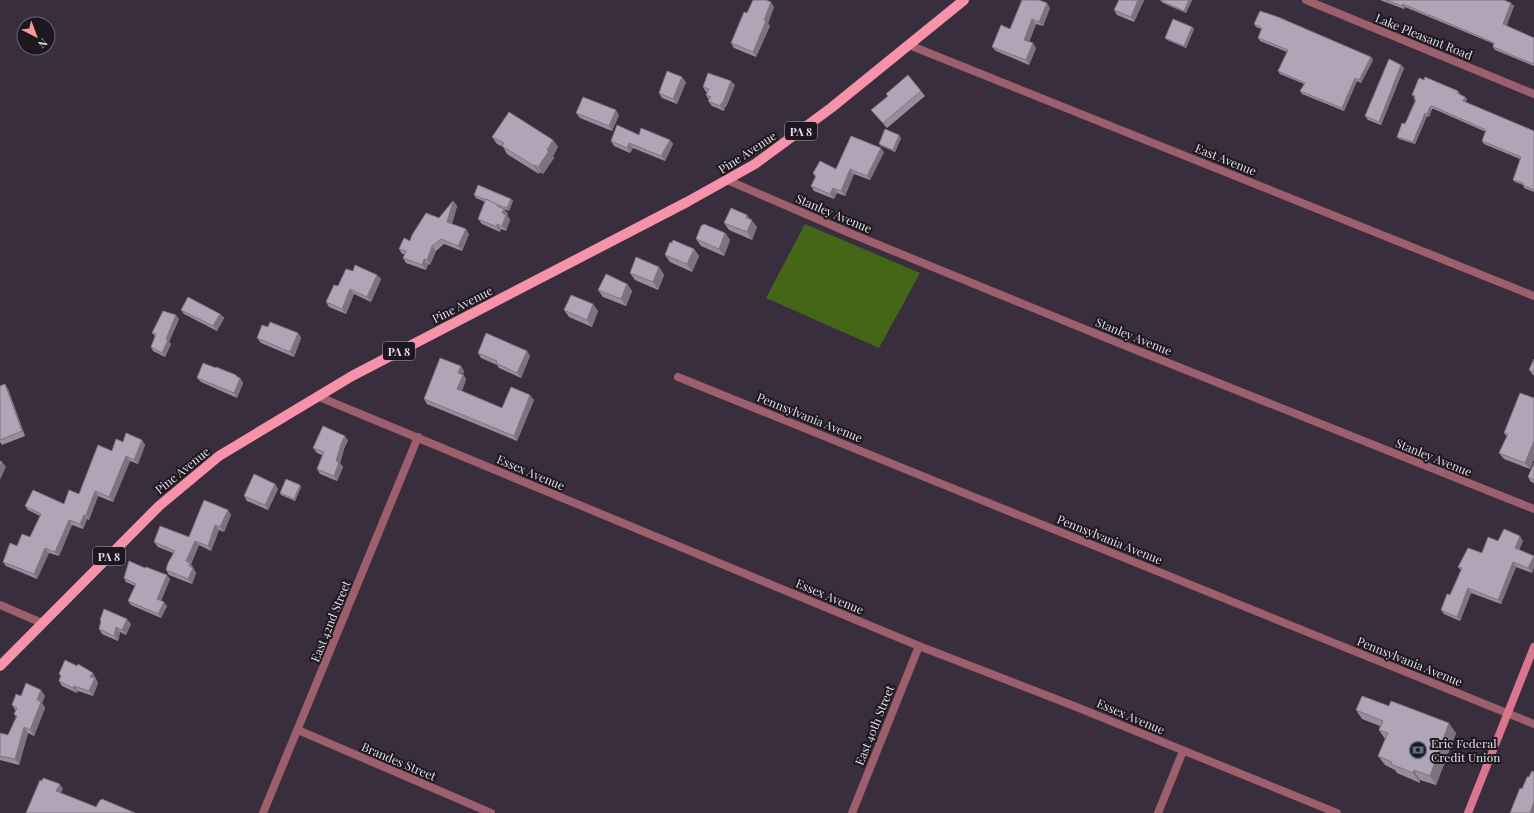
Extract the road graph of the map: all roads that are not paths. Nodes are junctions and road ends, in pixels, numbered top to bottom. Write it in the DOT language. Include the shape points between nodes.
graph roads {
  1 [pos="964,0"];
  2 [pos="1306,0"];
  3 [pos="909,45"];
  4 [pos="1534,94"];
  5 [pos="727,180"];
  6 [pos="1534,296"];
  7 [pos="678,376"];
  8 [pos="316,396"];
  9 [pos="418,437"];
  10 [pos="1534,509"];
  11 [pos="0,605"];
  12 [pos="42,623"];
  13 [pos="919,646"];
  14 [pos="1534,647"];
  15 [pos="0,666"];
  16 [pos="1508,714"];
  17 [pos="1534,724"];
  18 [pos="298,730"];
  19 [pos="1183,751"];
  20 [pos="262,813"];
  21 [pos="491,813"];
  22 [pos="852,813"];
  23 [pos="1158,813"];
  24 [pos="1337,813"];
  25 [pos="1468,813"];
  1 -- 3 [label="main road, Pine Avenue / PA 8"];
  2 -- 4 [label="street, Lake Pleasant Road"];
  3 -- 5 [label="main road, Pine Avenue / PA 8" via="805,128 755,164"];
  3 -- 6 [label="street, East Avenue"];
  5 -- 8 [label="main road, Pine Avenue / PA 8"];
  5 -- 10 [label="street, Stanley Avenue" via="1059,319"];
  7 -- 16 [label="street, Pennsylvania Avenue"];
  8 -- 9 [label="street, Essex Avenue"];
  8 -- 12 [label="main road, Pine Avenue / PA 8" via="220,456 177,490"];
  9 -- 13 [label="street, Essex Avenue"];
  9 -- 18 [label="street, East 42nd Street"];
  11 -- 12 [label="street"];
  12 -- 15 [label="main road, Pine Avenue / PA 8"];
  13 -- 19 [label="street, Essex Avenue"];
  13 -- 22 [label="street, East 40th Street"];
  14 -- 16 [label="main road"];
  16 -- 17 [label="street, Pennsylvania Avenue"];
  16 -- 25 [label="main road"];
  18 -- 20 [label="street, East 42nd Street"];
  18 -- 21 [label="street, Brandes Street"];
  19 -- 23 [label="street"];
  19 -- 24 [label="street, Essex Avenue"];
}
